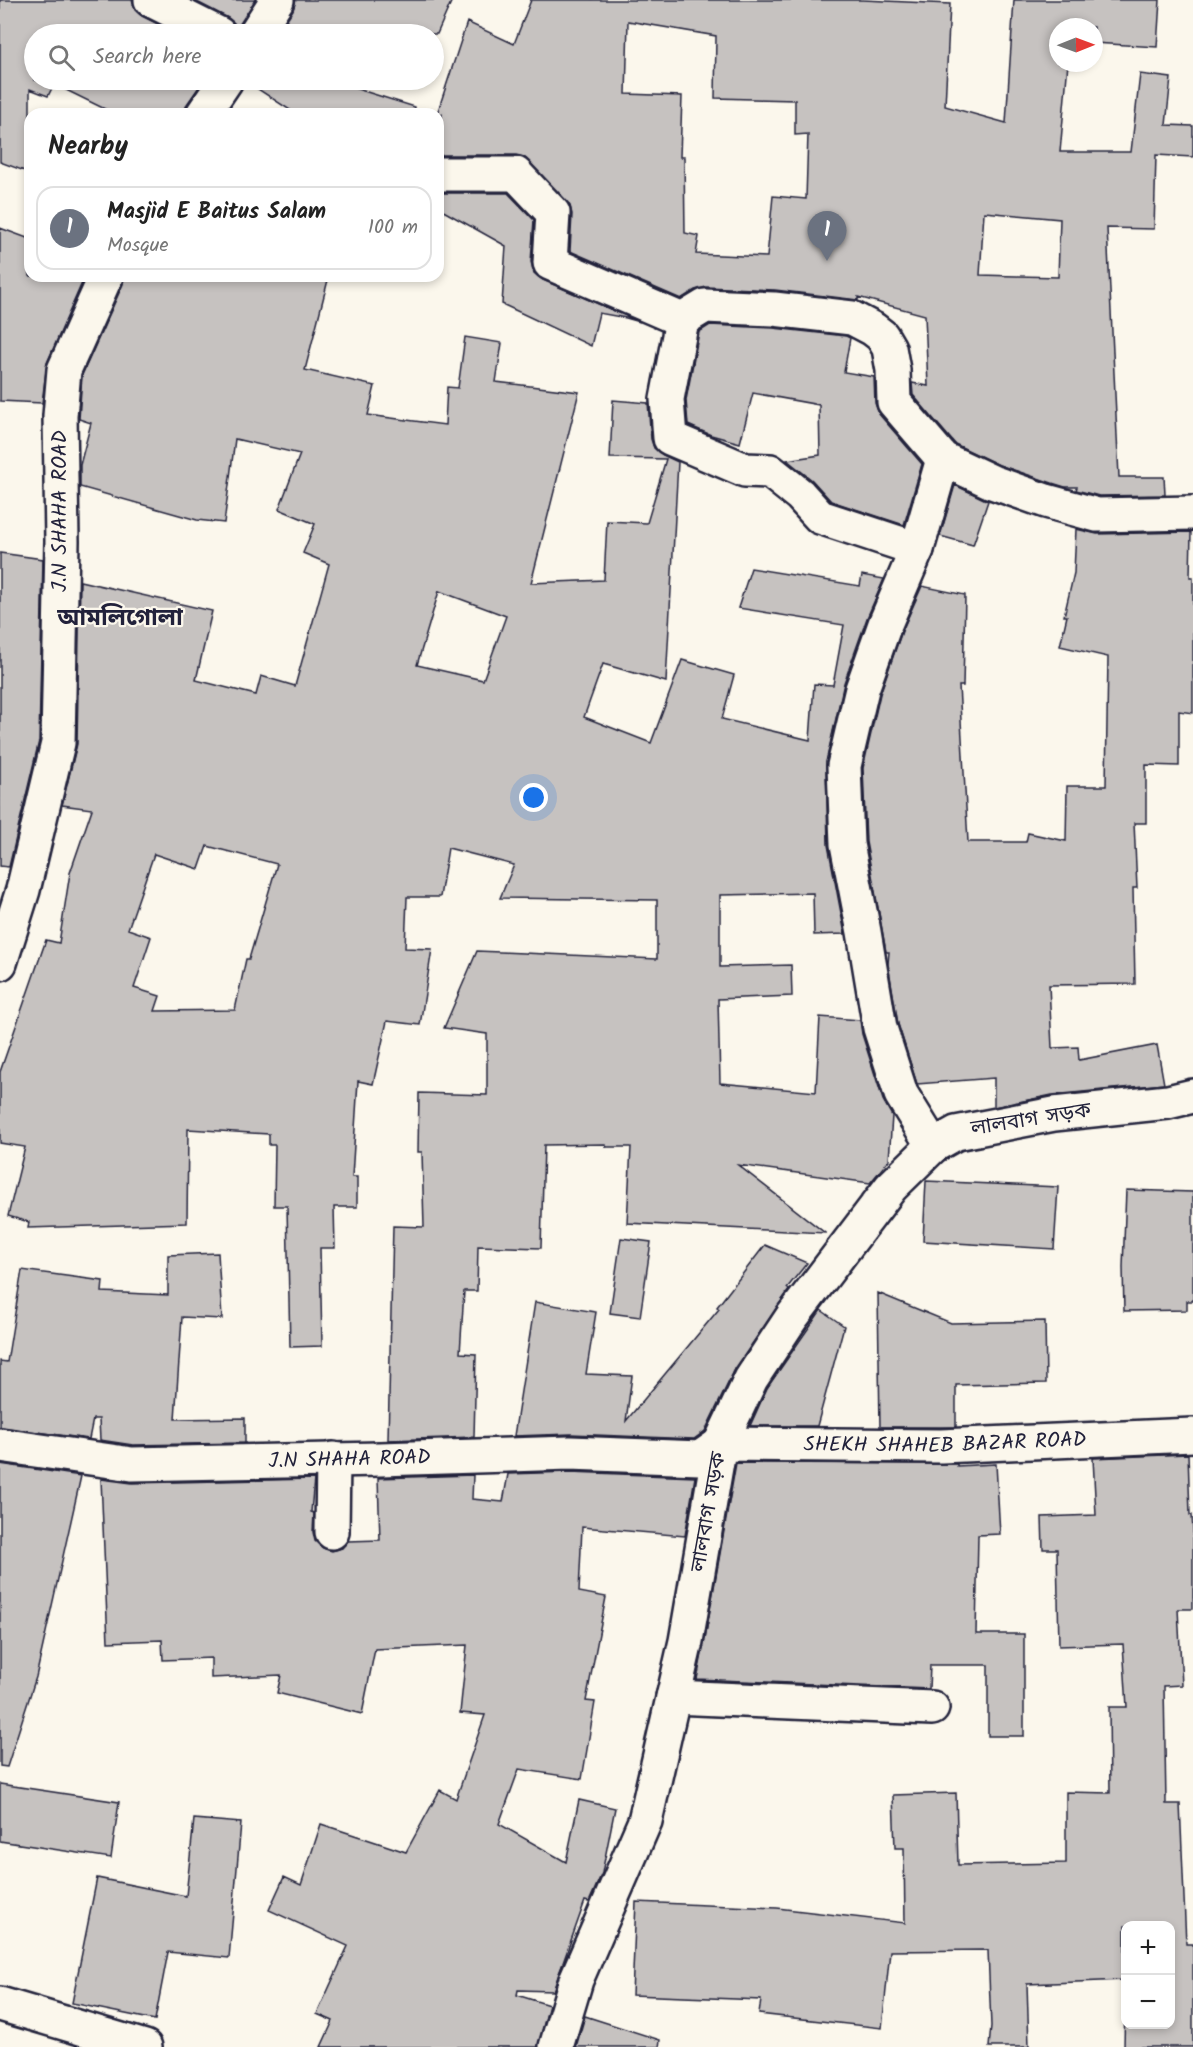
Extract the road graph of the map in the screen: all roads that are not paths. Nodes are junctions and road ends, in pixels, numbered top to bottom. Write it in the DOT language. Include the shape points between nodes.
graph roads {
  1 [pos="151,0"];
  2 [pos="276,0"];
  3 [pos="199,24"];
  4 [pos="261,24"];
  5 [pos="219,90"];
  6 [pos="207,108"];
  7 [pos="444,174"];
  8 [pos="103,282"];
  9 [pos="682,320"];
  10 [pos="943,459"];
  11 [pos="1193,513"];
  12 [pos="917,549"];
  13 [pos="11,886"];
  14 [pos="0,963"];
  15 [pos="1193,1096"];
  16 [pos="933,1146"];
  17 [pos="1193,1435"];
  18 [pos="0,1444"];
  19 [pos="710,1451"];
  20 [pos="333,1460"];
  21 [pos="332,1532"];
  22 [pos="673,1697"];
  23 [pos="932,1708"];
  24 [pos="0,2004"];
  25 [pos="145,2047"];
  26 [pos="556,2047"];
  1 -- 3 [label="street"];
  2 -- 4 [label="street"];
  5 -- 6 [label="street"];
  7 -- 9 [label="street" via="516,174 553,213 550,263"];
  8 -- 13 [label="street, J.N SHAHA ROAD" via="64,370 60,416 58,743"];
  9 -- 10 [label="street" via="705,306 763,308 852,318 873,329 889,348 894,402"];
  9 -- 12 [label="street" via="667,399 670,438 745,470 770,471 801,495 820,517"];
  10 -- 11 [label="street" via="992,482 1097,515"];
  10 -- 12 [label="street"];
  12 -- 16 [label="street" via="862,689 844,777 847,844 880,1028 902,1094"];
  13 -- 14 [label="street, J.N SHAHA ROAD"];
  15 -- 16 [label="street, লালবাগ সড়ক" via="997,1124 956,1133"];
  16 -- 19 [label="street, লালবাগ সড়ক" via="891,1187 792,1317"];
  17 -- 19 [label="street, SHEKH SHAHEB BAZAR ROAD"];
  18 -- 20 [label="street, J.N SHAHA ROAD" via="132,1464"];
  19 -- 20 [label="street, J.N SHAHA ROAD"];
  19 -- 22 [label="street, লালবাগ সড়ক" via="686,1641"];
  20 -- 21 [label="street"];
  22 -- 23 [label="street"];
  22 -- 26 [label="street, লালবাগ সড়ক" via="645,1821 576,1980"];
  24 -- 25 [label="street"];
}
